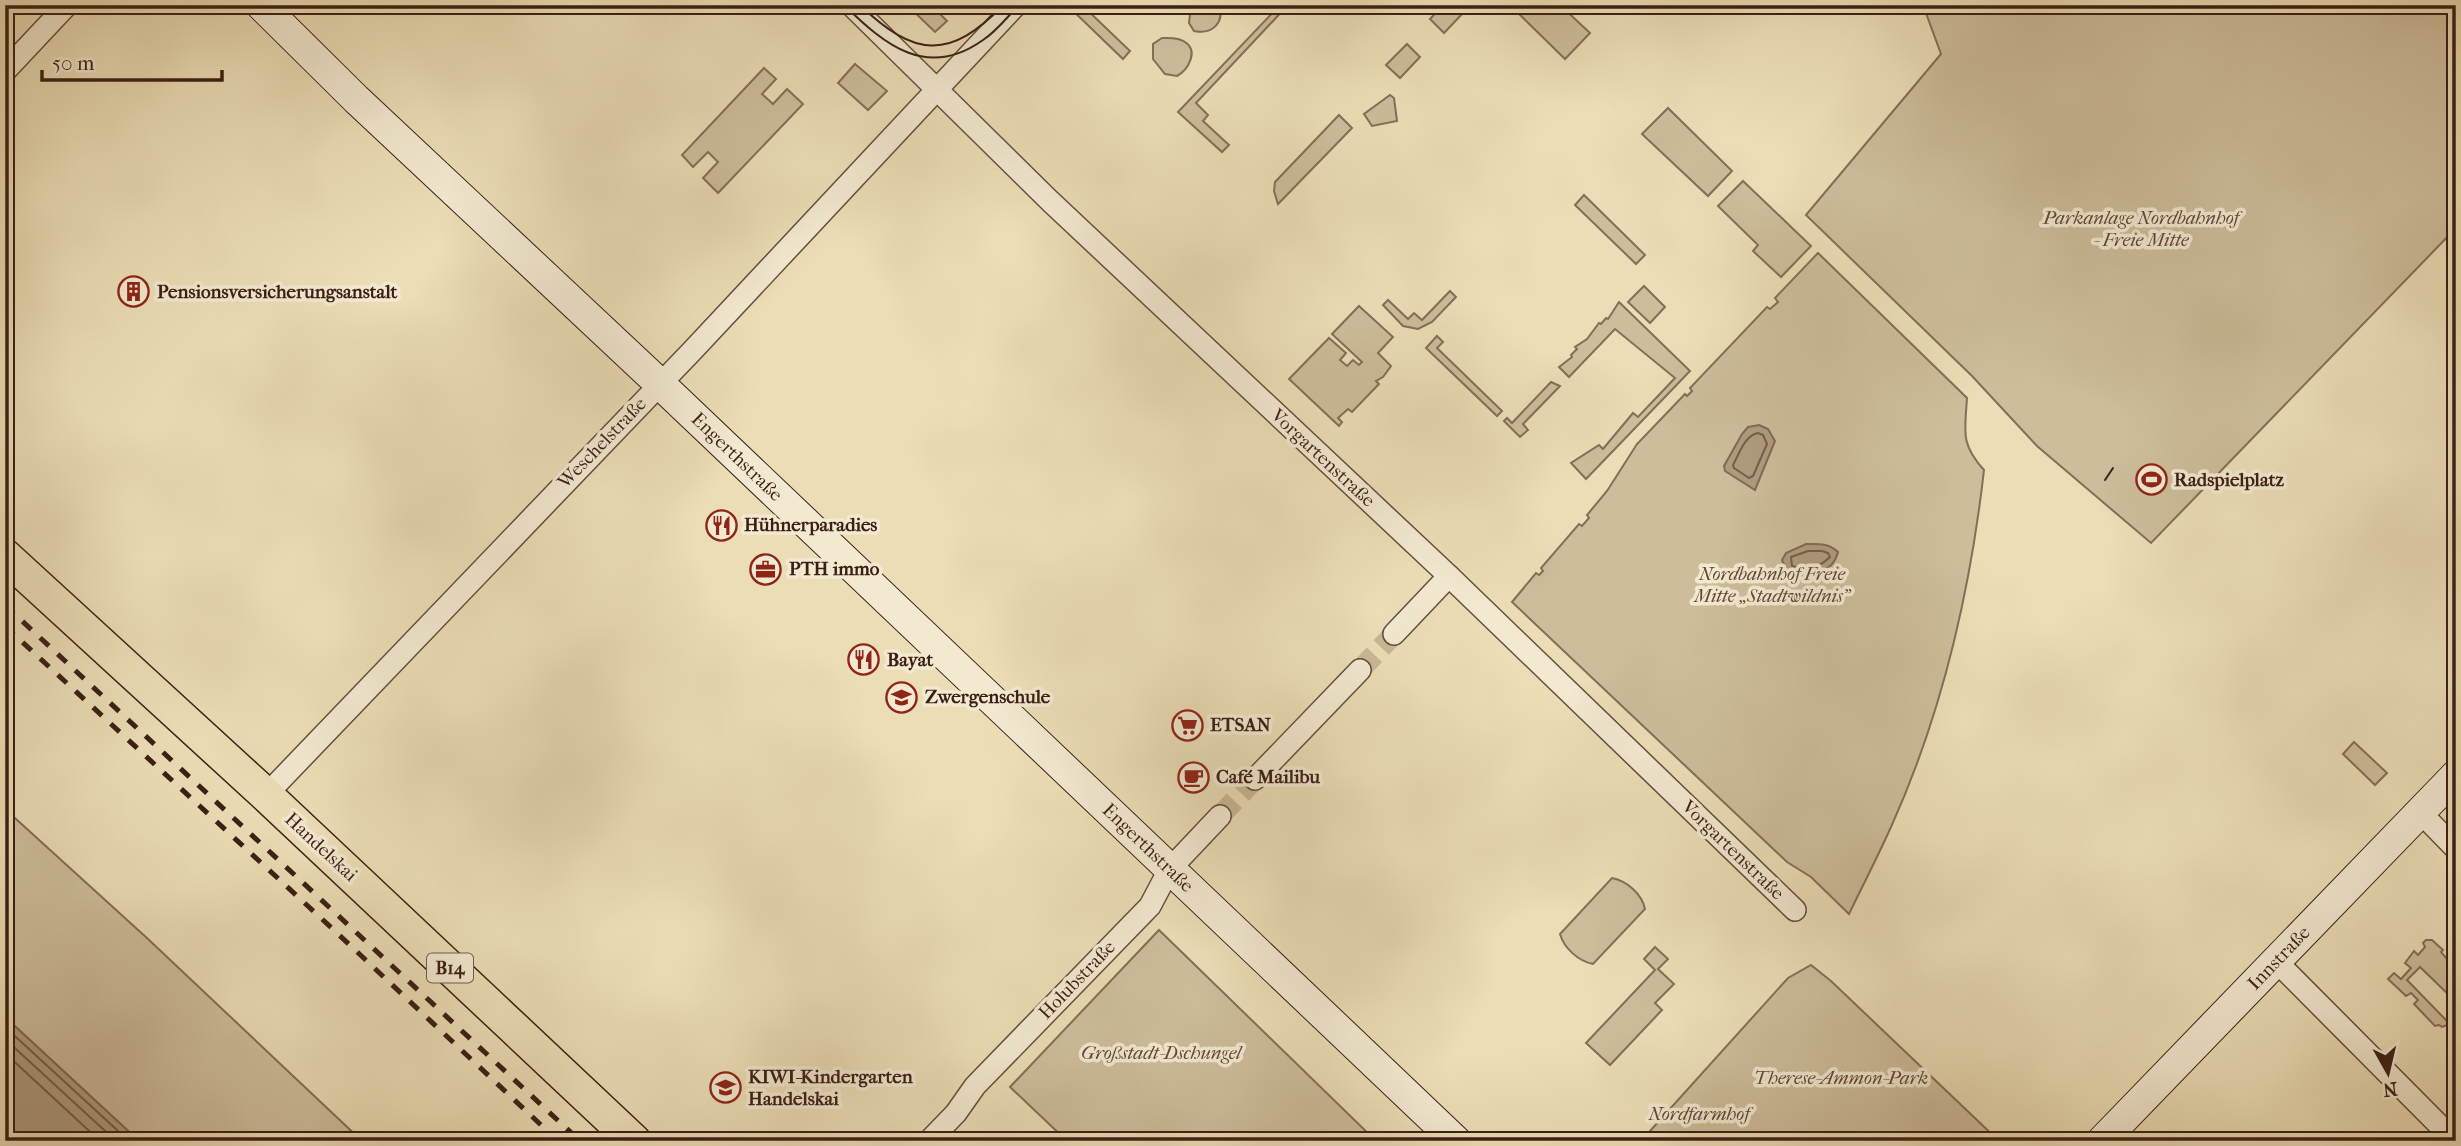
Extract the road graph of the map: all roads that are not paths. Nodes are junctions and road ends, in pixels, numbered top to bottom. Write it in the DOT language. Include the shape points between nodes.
graph roads {
  1 [pos="67,5"];
  2 [pos="261,5"];
  3 [pos="851,5"];
  4 [pos="1017,5"];
  5 [pos="5,71"];
  6 [pos="937,90"];
  7 [pos="660,383"];
  8 [pos="5,556"];
  9 [pos="1449,576"];
  10 [pos="1394,634"];
  11 [pos="1360,670"];
  12 [pos="2456,775"];
  13 [pos="1255,779"];
  14 [pos="266,794"];
  15 [pos="2420,812"];
  16 [pos="1220,816"];
  17 [pos="2456,849"];
  18 [pos="1169,870"];
  19 [pos="1795,910"];
  20 [pos="2276,961"];
  21 [pos="634,1141"];
  22 [pos="929,1141"];
  23 [pos="1456,1141"];
  24 [pos="2102,1141"];
  25 [pos="2455,1141"];
  1 -- 5 [label="street"];
  2 -- 7 [label="street, Engerthstraße"];
  3 -- 6 [label="street, Vorgartenstraße"];
  4 -- 6 [label="street, Weschelstraße"];
  6 -- 7 [label="street, Weschelstraße"];
  6 -- 9 [label="street, Vorgartenstraße"];
  7 -- 14 [label="street, Weschelstraße"];
  7 -- 18 [label="street, Engerthstraße"];
  8 -- 14 [label="main road, Handelskai / B14"];
  9 -- 10 [label="street"];
  9 -- 19 [label="street, Vorgartenstraße"];
  11 -- 13 [label="street"];
  12 -- 15 [label="street, Innstraße"];
  14 -- 21 [label="main road, Handelskai / B14"];
  15 -- 17 [label="street"];
  15 -- 20 [label="street, Innstraße"];
  16 -- 18 [label="street, Holubstraße"];
  18 -- 22 [label="street, Holubstraße" via="1150,906 975,1086"];
  18 -- 23 [label="street, Engerthstraße"];
  20 -- 24 [label="street, Innstraße"];
  20 -- 25 [label="street"];
}
